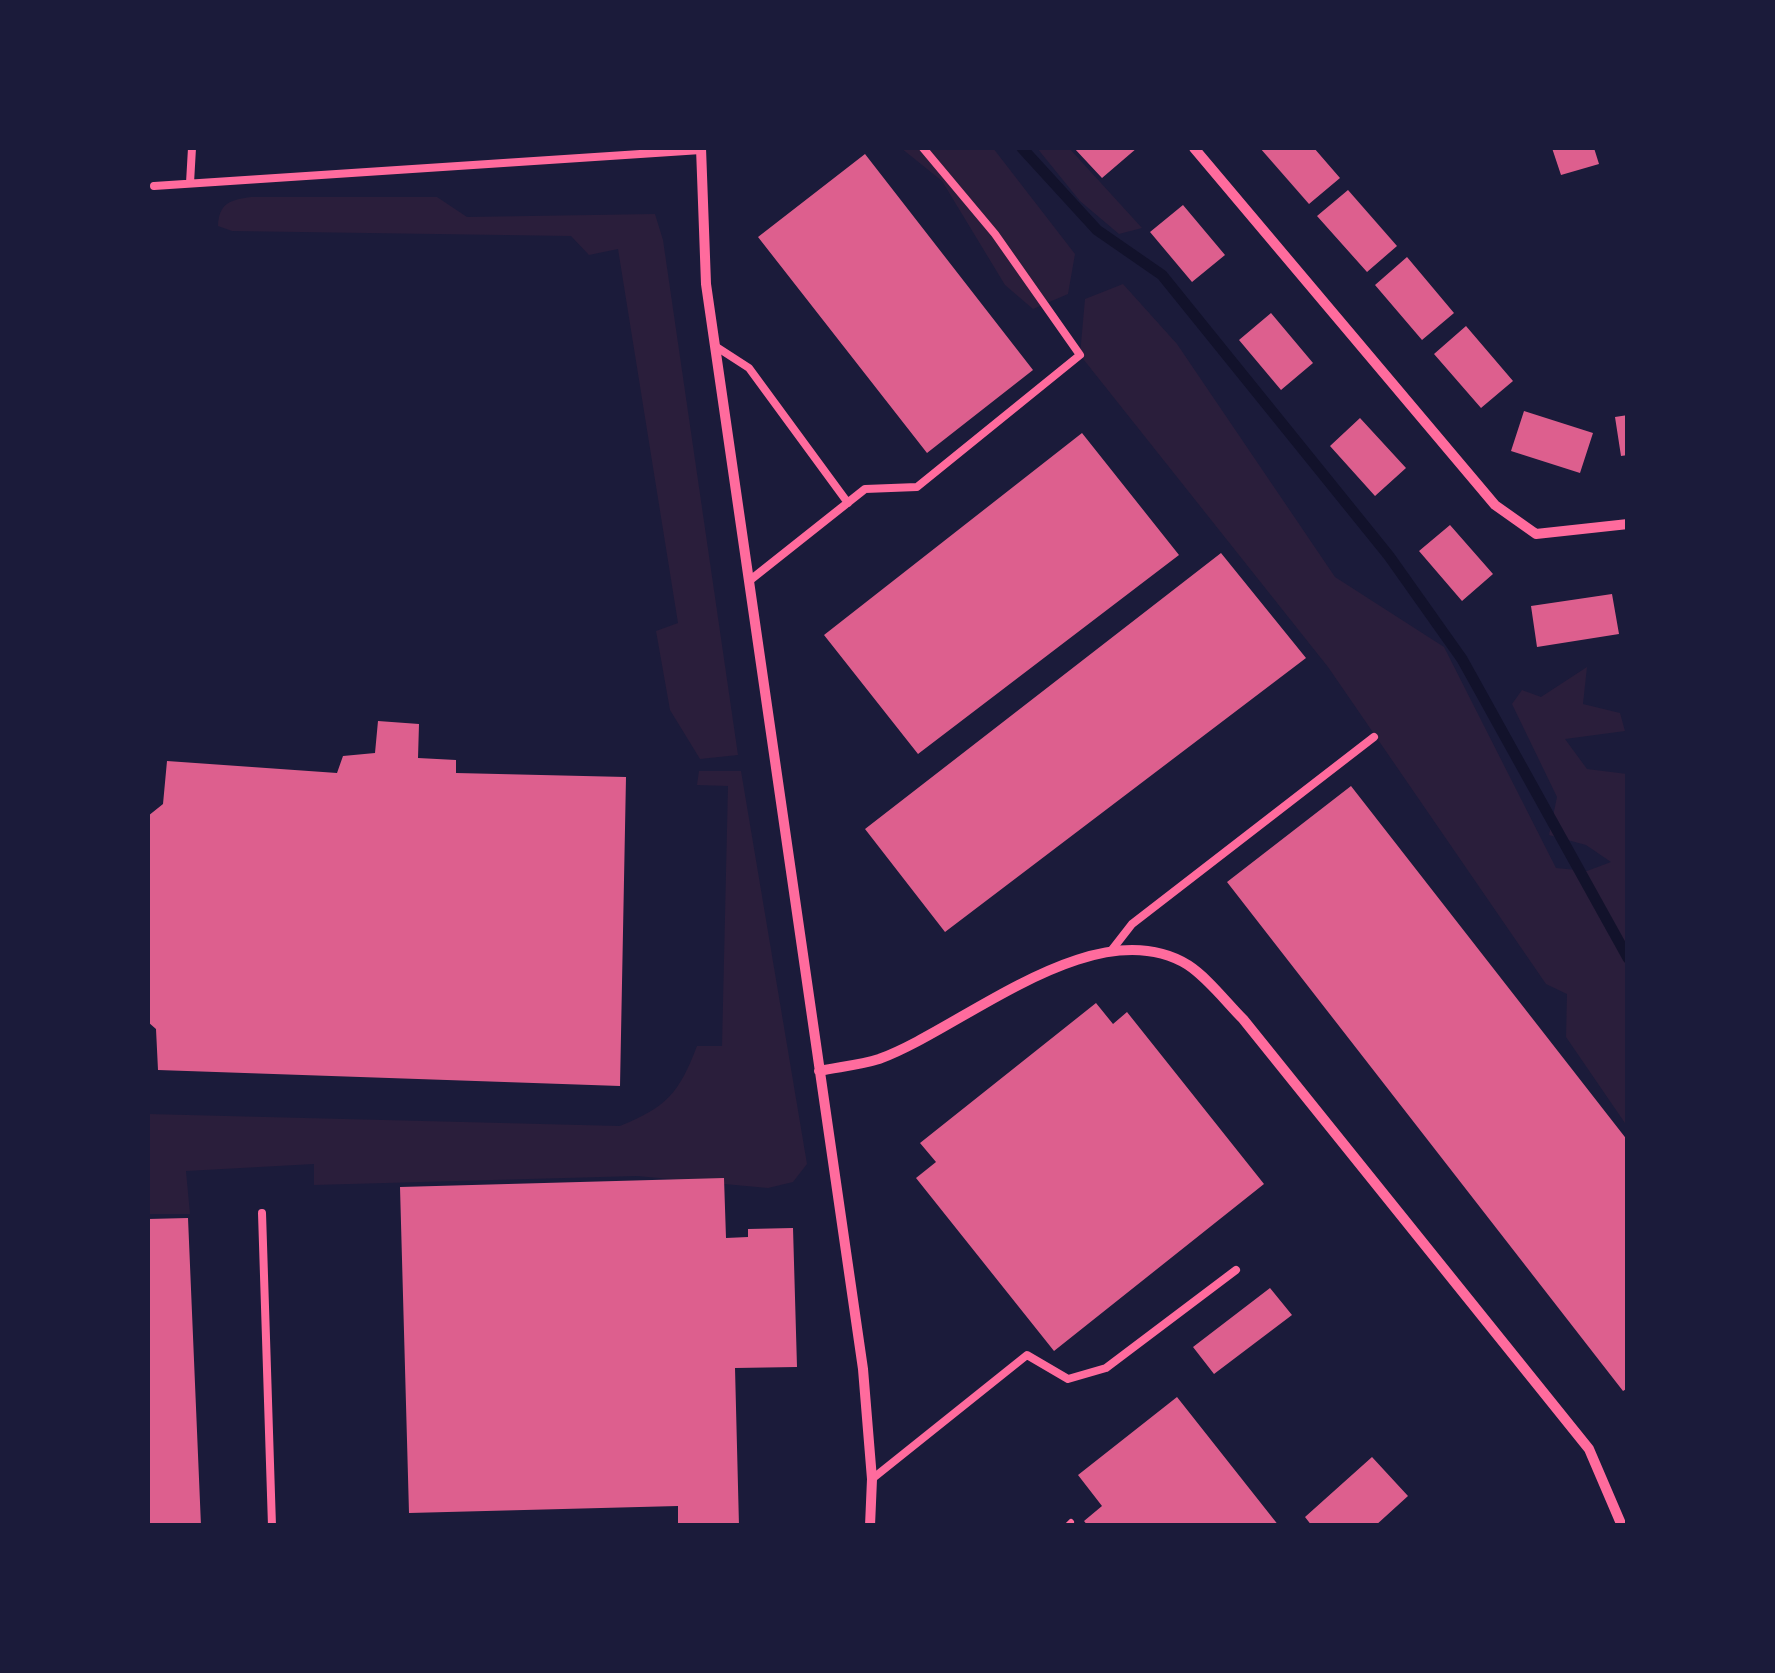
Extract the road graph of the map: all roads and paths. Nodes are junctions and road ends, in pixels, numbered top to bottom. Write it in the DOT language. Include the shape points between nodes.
graph roads {
  1 [pos="192,148"];
  2 [pos="701,148"];
  3 [pos="923,148"];
  4 [pos="1194,148"];
  5 [pos="190,184"];
  6 [pos="154,186"];
  7 [pos="715,346"];
  8 [pos="848,503"];
  9 [pos="1628,524"];
  10 [pos="749,581"];
  11 [pos="1374,737"];
  12 [pos="1109,953"];
  13 [pos="819,1071"];
  14 [pos="262,1214"];
  15 [pos="1236,1270"];
  16 [pos="872,1479"];
  17 [pos="272,1526"];
  18 [pos="870,1526"];
  19 [pos="1622,1526"];
  1 -- 5 [label="lane"];
  2 -- 5 [label="lane"];
  2 -- 7 [label="street"];
  3 -- 8 [label="lane" via="995,234 1080,355 917,487 865,489"];
  4 -- 9 [label="street" via="1495,505 1536,534"];
  5 -- 6 [label="lane"];
  7 -- 8 [label="lane" via="749,368"];
  7 -- 10 [label="street"];
  8 -- 10 [label="lane"];
  10 -- 13 [label="street"];
  11 -- 12 [label="lane" via="1132,924"];
  12 -- 13 [label="street" via="1045,970 878,1059"];
  12 -- 19 [label="street" via="1154,953 1189,966 1243,1019 1590,1449"];
  13 -- 16 [label="street" via="863,1370"];
  14 -- 17 [label="lane"];
  15 -- 16 [label="lane" via="1106,1368 1068,1379 1027,1354"];
  16 -- 18 [label="street"];
}
